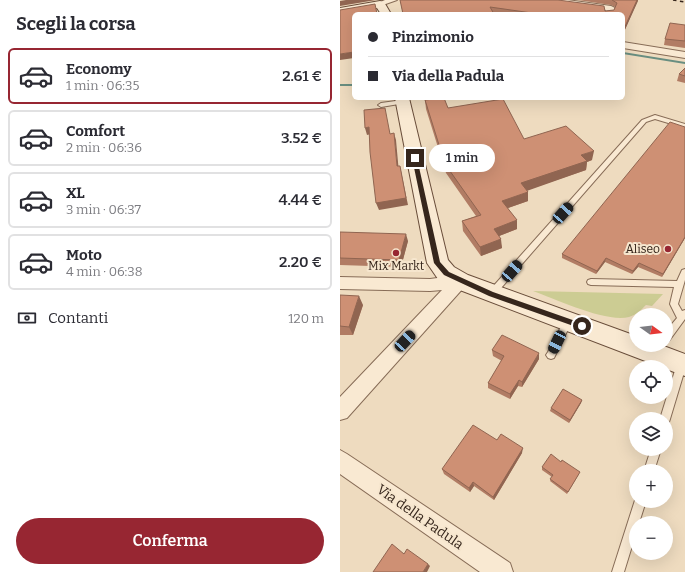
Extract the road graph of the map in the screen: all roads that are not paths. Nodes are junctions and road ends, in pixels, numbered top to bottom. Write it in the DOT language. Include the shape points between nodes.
graph roads {
  1 [pos="393,0"];
  2 [pos="549,0"];
  3 [pos="380,4"];
  4 [pos="340,11"];
  5 [pos="385,12"];
  6 [pos="609,12"];
  7 [pos="625,45"];
  8 [pos="685,55"];
  9 [pos="402,100"];
  10 [pos="381,105"];
  11 [pos="685,126"];
  12 [pos="685,272"];
  13 [pos="460,281"];
  14 [pos="591,282"];
  15 [pos="340,283"];
  16 [pos="680,284"];
  17 [pos="491,294"];
  18 [pos="683,316"];
  19 [pos="568,321"];
  20 [pos="673,329"];
  21 [pos="629,337"];
  22 [pos="668,352"];
  23 [pos="551,356"];
  24 [pos="683,364"];
  25 [pos="340,411"];
  26 [pos="667,412"];
  27 [pos="340,461"];
  28 [pos="638,508"];
  29 [pos="501,572"];
  30 [pos="618,572"];
  1 -- 3 [label="street"];
  2 -- 6 [label="street" via="611,8"];
  3 -- 4 [label="street"];
  3 -- 5 [label="street"];
  7 -- 8 [label="street"];
  9 -- 10 [label="lane"];
  9 -- 13 [label="street" via="438,263 446,273"];
  11 -- 17 [label="lane" via="655,117 644,121"];
  12 -- 16 [label="lane"];
  13 -- 15 [label="street" via="430,285"];
  13 -- 17 [label="street"];
  13 -- 25 [label="street"];
  14 -- 16 [label="lane"];
  16 -- 18 [label="lane" via="674,304"];
  17 -- 19 [label="street"];
  18 -- 20 [label="lane"];
  19 -- 21 [label="street"];
  19 -- 23 [label="lane"];
  22 -- 24 [label="street"];
  24 -- 26 [label="lane"];
  27 -- 29 [label="street, Via della Padula"];
  28 -- 30 [label="lane"];
}
